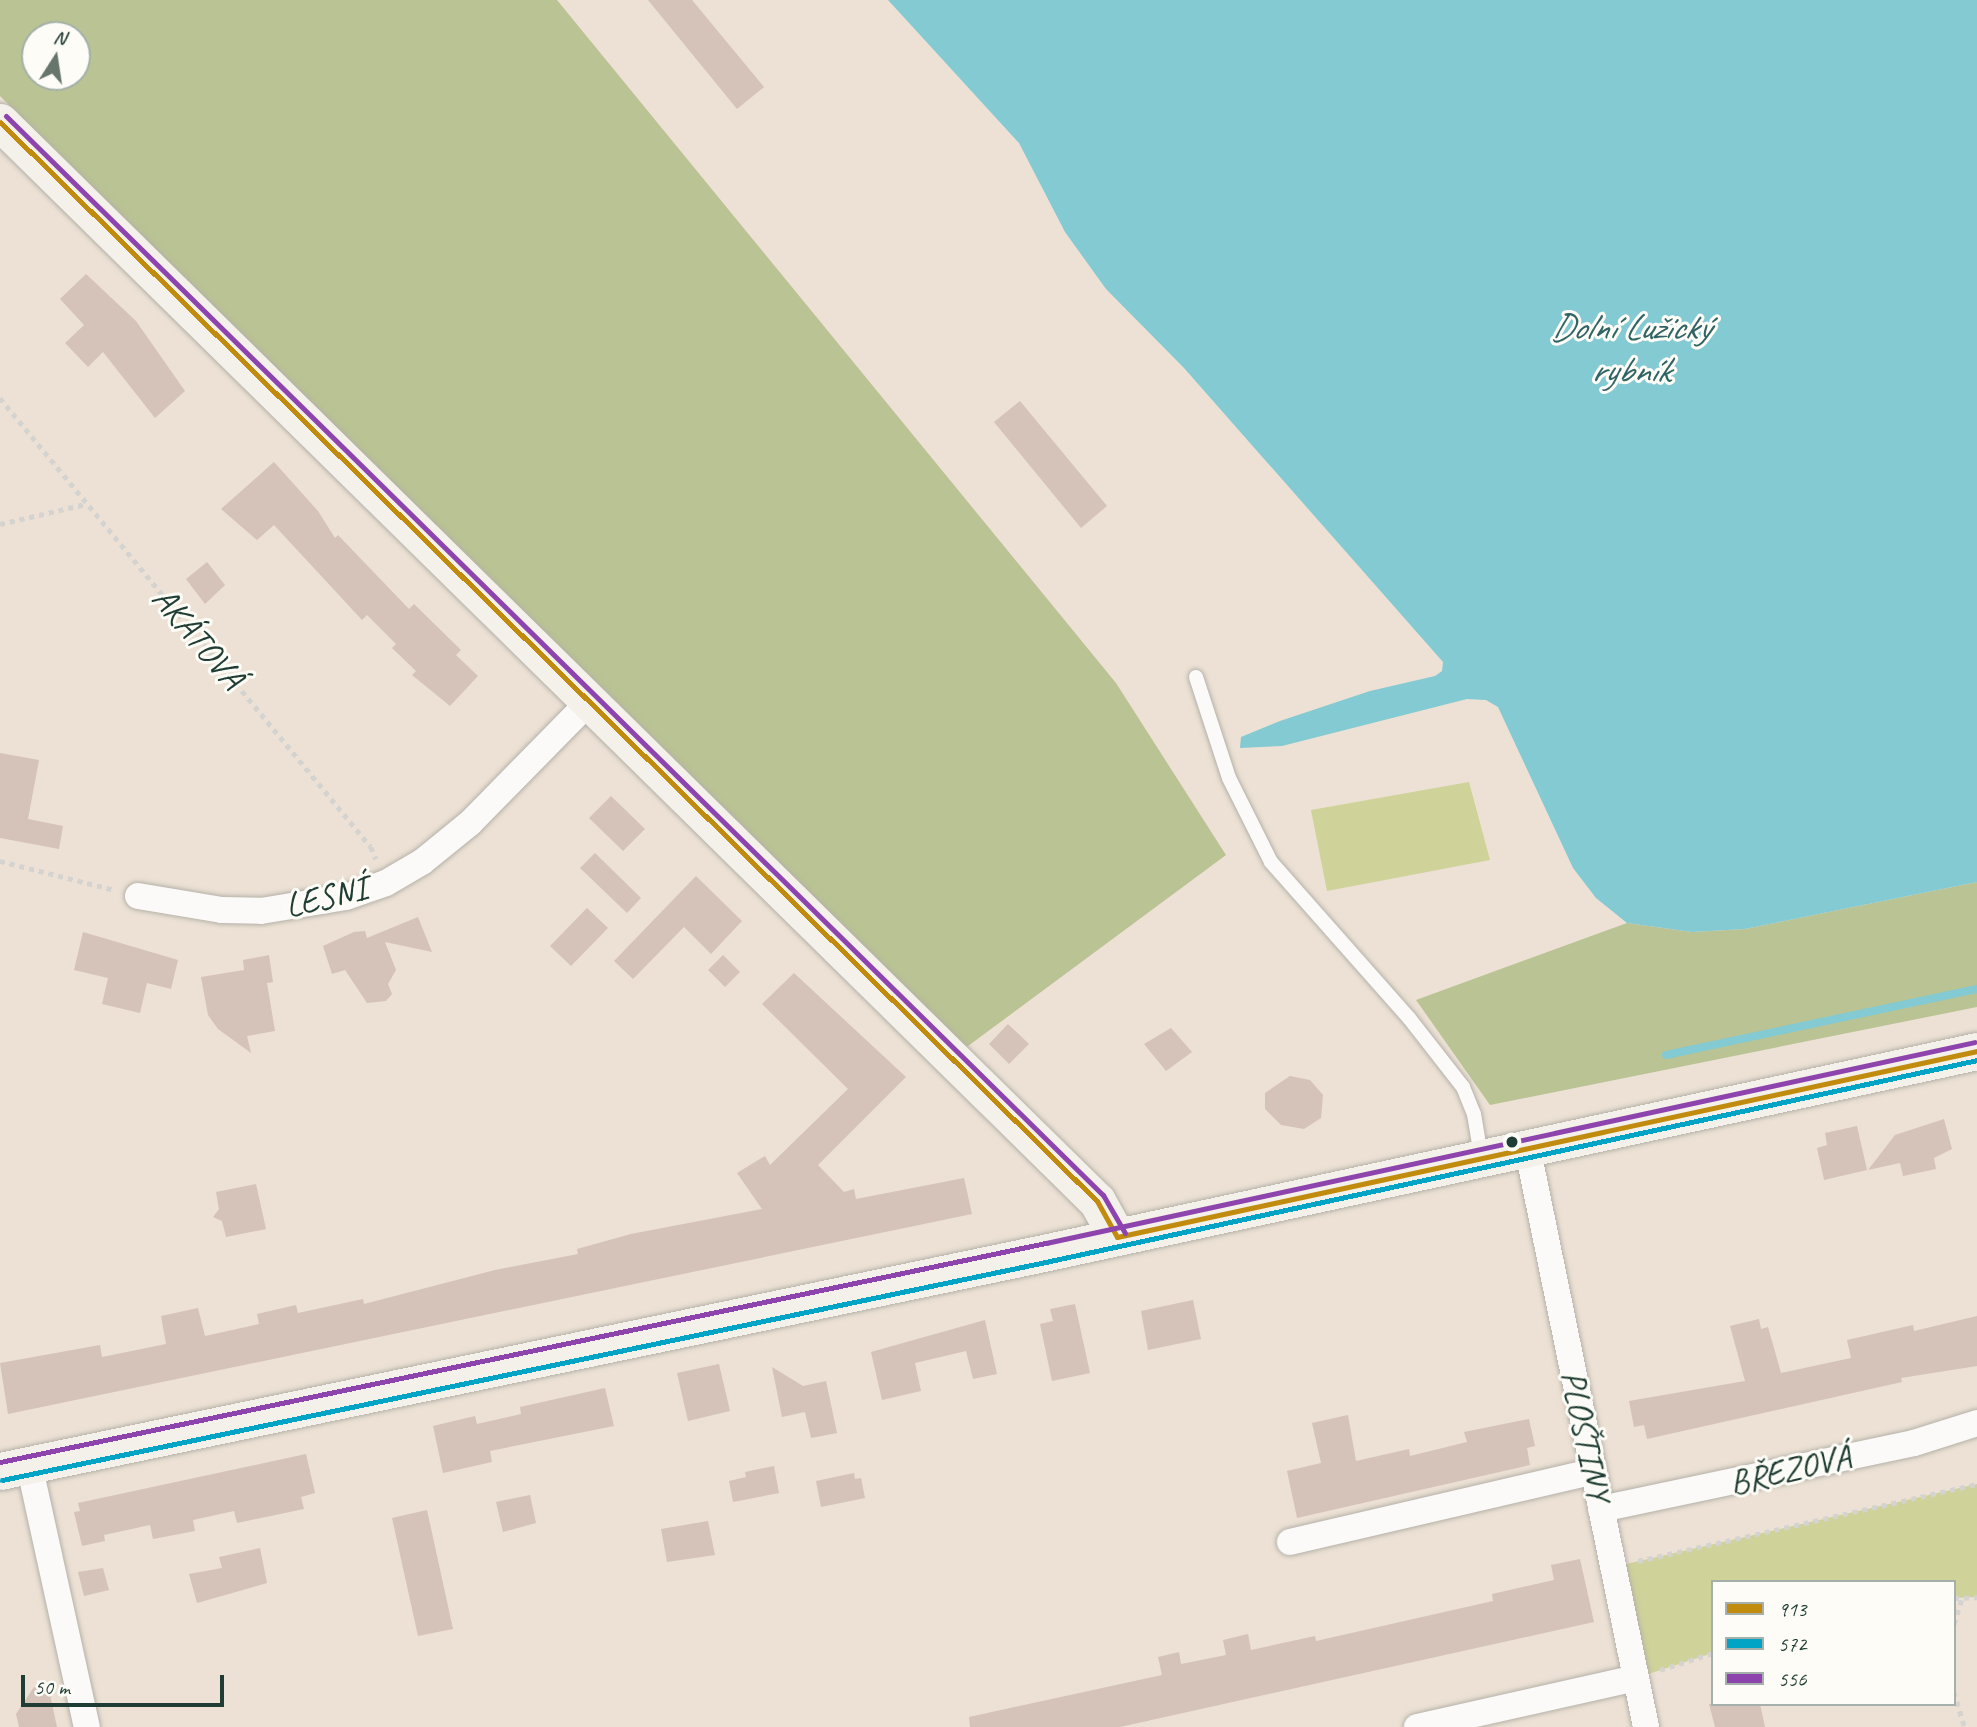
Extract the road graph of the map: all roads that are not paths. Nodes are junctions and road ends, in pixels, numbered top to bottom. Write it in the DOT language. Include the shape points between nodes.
graph roads {
  1 [pos="0,122"];
  2 [pos="1196,677"];
  3 [pos="587,704"];
  4 [pos="138,896"];
  5 [pos="1977,1051"];
  6 [pos="1527,1146"];
  7 [pos="1481,1156"];
  8 [pos="1117,1237"];
  9 [pos="1977,1423"];
  10 [pos="14,1467"];
  11 [pos="1594,1471"];
  12 [pos="1601,1509"];
  13 [pos="1290,1542"];
  14 [pos="1636,1678"];
  15 [pos="87,1727"];
  16 [pos="1417,1727"];
  17 [pos="1646,1727"];
  1 -- 3 [label="street"];
  2 -- 7 [label="lane" via="1229,778 1271,862 1464,1087"];
  3 -- 4 [label="street, LESNÍ" via="470,823 422,862 386,883 346,897 261,911 222,910"];
  3 -- 8 [label="street" via="1097,1201"];
  5 -- 6 [label="street"];
  6 -- 7 [label="street"];
  6 -- 11 [label="street, PLOŠTINY"];
  7 -- 8 [label="street"];
  8 -- 10 [label="street"];
  9 -- 12 [label="street, BŘEZOVÁ" via="1876,1451"];
  10 -- 15 [label="street"];
  11 -- 12 [label="street, PLOŠTINY"];
  11 -- 13 [label="street"];
  12 -- 14 [label="street, PLOŠTINY"];
  14 -- 16 [label="street"];
  14 -- 17 [label="street, PLOŠTINY"];
}
